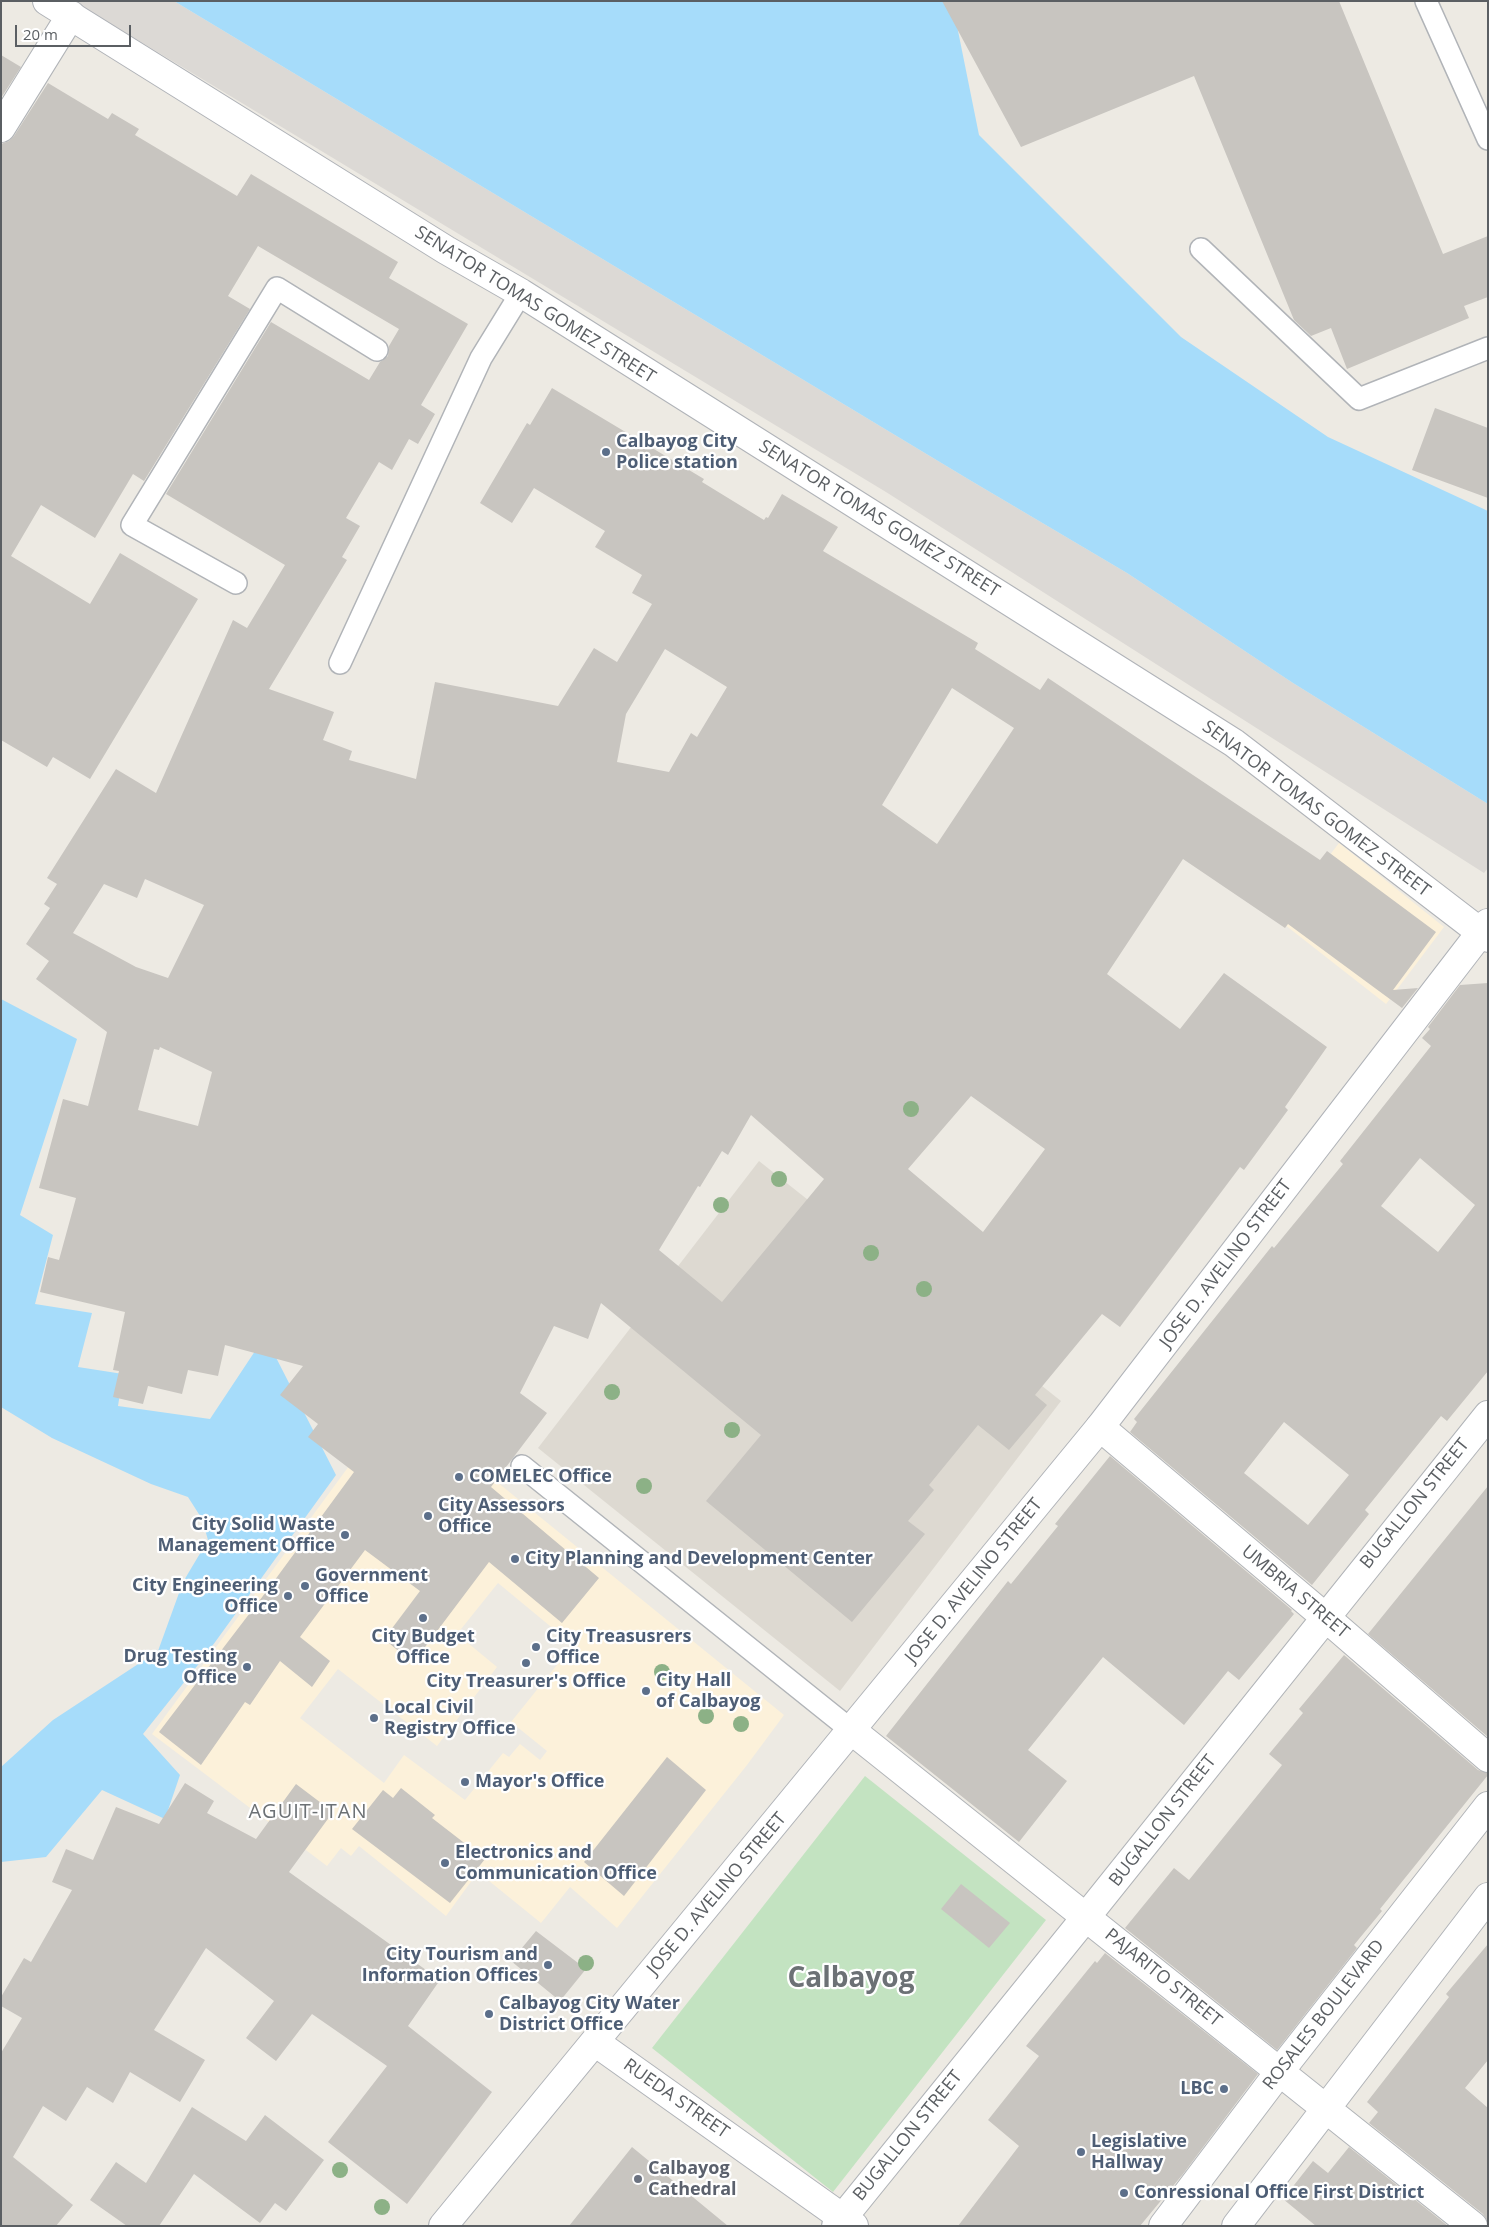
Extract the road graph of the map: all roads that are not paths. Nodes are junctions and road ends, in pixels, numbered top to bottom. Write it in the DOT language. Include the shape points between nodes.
graph roads {
  1 [pos="47,1"];
  2 [pos="1426,1"];
  3 [pos="70,15"];
  4 [pos="1,128"];
  5 [pos="1488,139"];
  6 [pos="1201,249"];
  7 [pos="521,294"];
  8 [pos="1488,348"];
  9 [pos="377,350"];
  10 [pos="236,584"];
  11 [pos="340,663"];
  12 [pos="1485,931"];
  13 [pos="1488,1415"];
  14 [pos="1100,1427"];
  15 [pos="522,1466"];
  16 [pos="1325,1617"];
  17 [pos="852,1730"];
  18 [pos="1488,1758"];
  19 [pos="1488,1806"];
  20 [pos="1488,1897"];
  21 [pos="1086,1917"];
  22 [pos="595,2042"];
  23 [pos="1280,2071"];
  24 [pos="1326,2109"];
  25 [pos="844,2223"];
  26 [pos="444,2226"];
  27 [pos="1163,2226"];
  28 [pos="1236,2226"];
  29 [pos="1473,2226"];
  1 -- 3 [label="street, SENATOR TOMAS GOMEZ STREET"];
  2 -- 5 [label="lane"];
  3 -- 4 [label="street"];
  3 -- 7 [label="street, SENATOR TOMAS GOMEZ STREET"];
  6 -- 8 [label="lane" via="1359,399"];
  7 -- 11 [label="lane" via="481,358"];
  7 -- 12 [label="street, SENATOR TOMAS GOMEZ STREET" via="1234,743"];
  9 -- 10 [label="lane" via="277,288 132,525"];
  12 -- 14 [label="street, JOSE D. AVELINO STREET"];
  13 -- 16 [label="street, BUGALLON STREET"];
  14 -- 16 [label="street, UMBRIA STREET"];
  14 -- 17 [label="street, JOSE D. AVELINO STREET"];
  15 -- 17 [label="lane"];
  16 -- 18 [label="street, UMBRIA STREET"];
  16 -- 21 [label="street, BUGALLON STREET"];
  17 -- 21 [label="street, PAJARITO STREET"];
  17 -- 22 [label="street, JOSE D. AVELINO STREET"];
  19 -- 23 [label="street, ROSALES BOULEVARD"];
  20 -- 24 [label="street"];
  21 -- 23 [label="street, PAJARITO STREET"];
  21 -- 25 [label="street, BUGALLON STREET"];
  22 -- 25 [label="street, RUEDA STREET"];
  22 -- 26 [label="street, JOSE D. AVELINO STREET"];
  23 -- 24 [label="street, PAJARITO STREET"];
  23 -- 27 [label="street, ROSALES BOULEVARD"];
  24 -- 28 [label="street"];
  24 -- 29 [label="street, PAJARITO STREET"];
}
